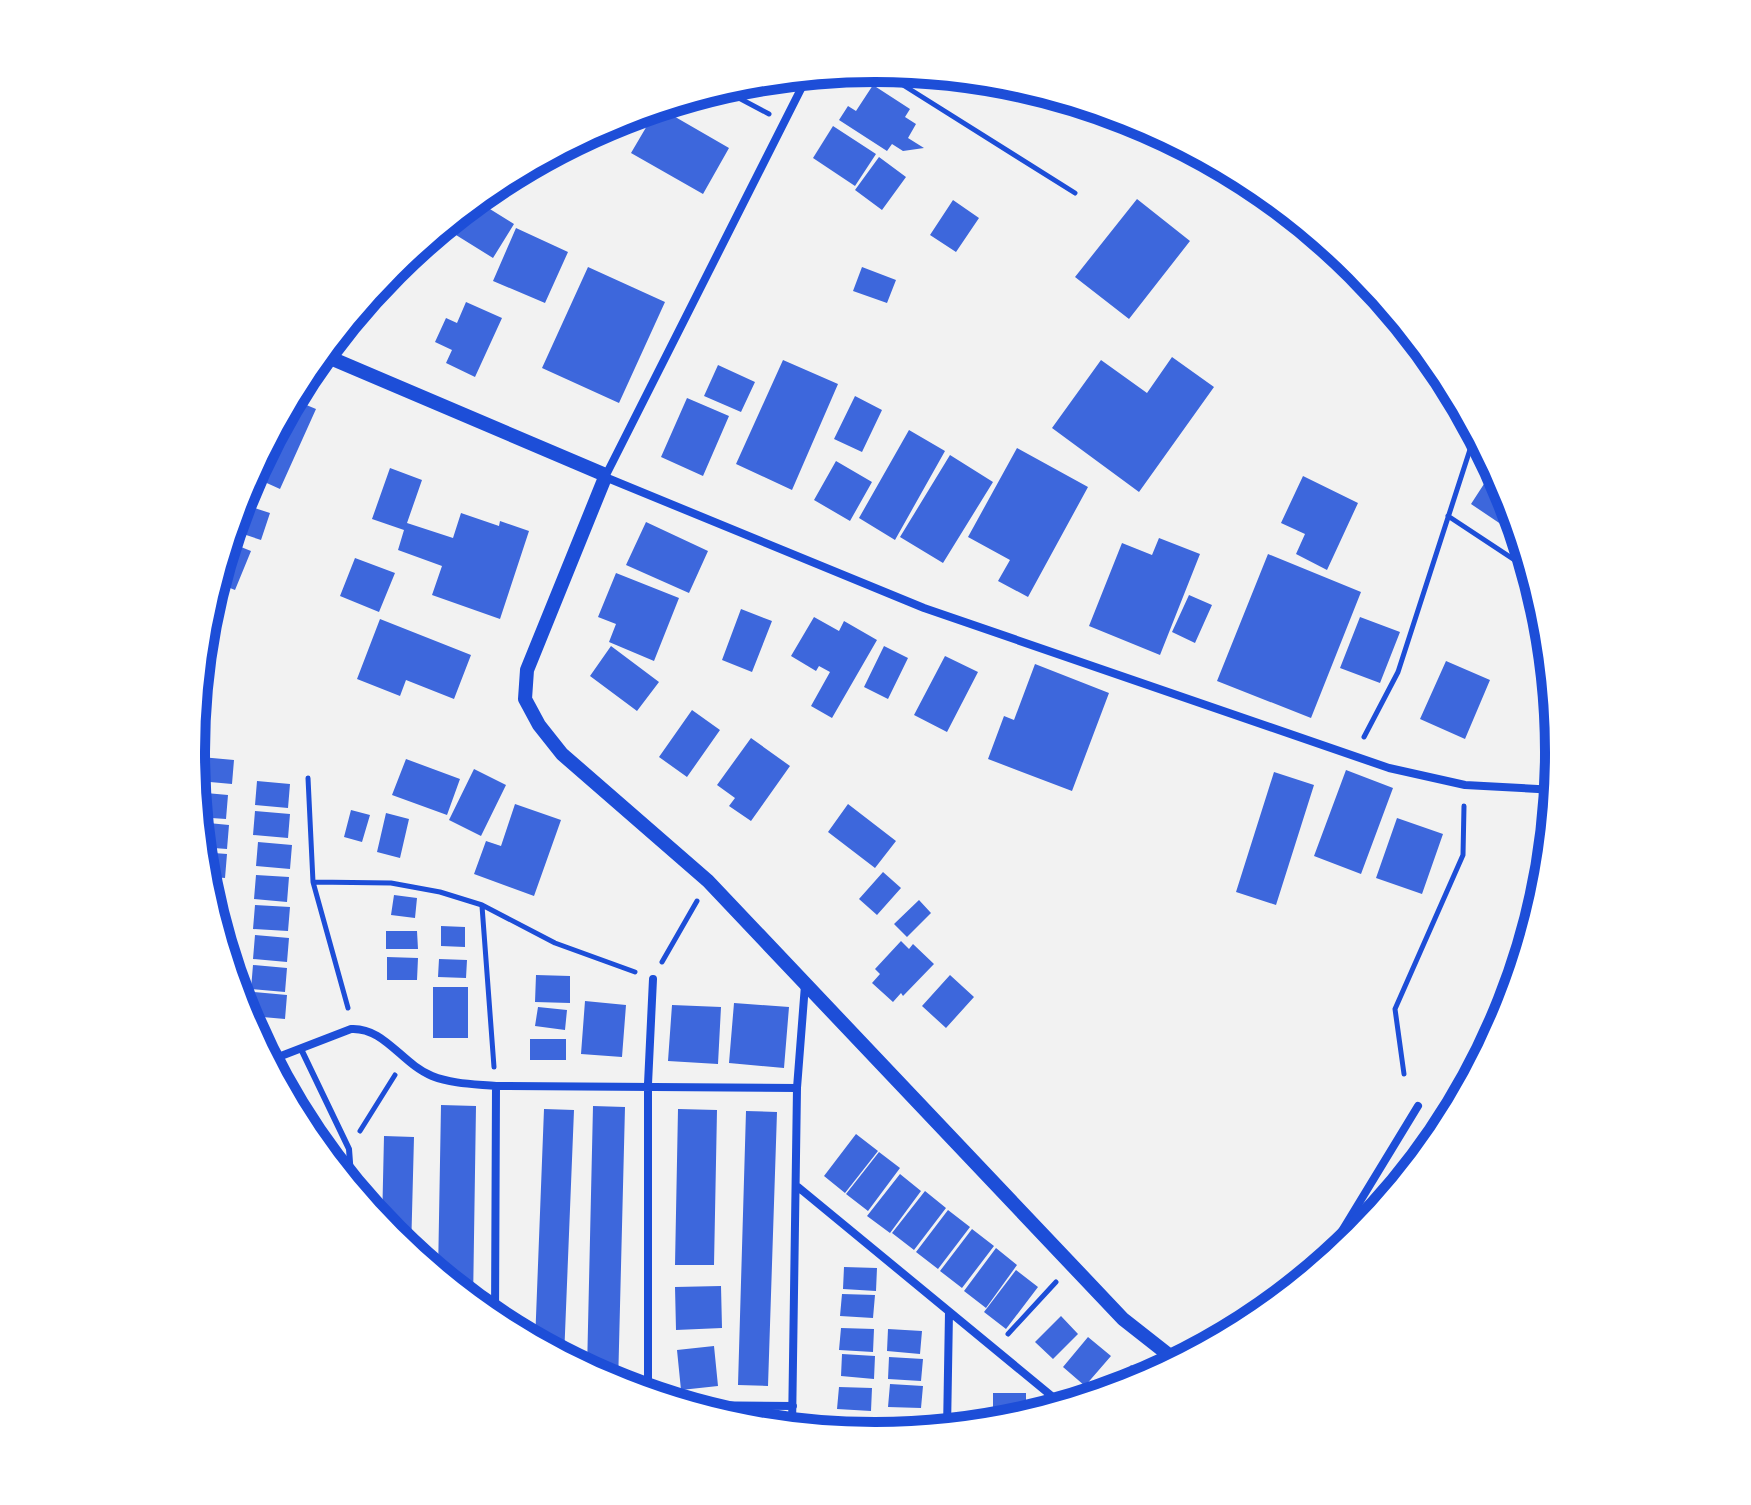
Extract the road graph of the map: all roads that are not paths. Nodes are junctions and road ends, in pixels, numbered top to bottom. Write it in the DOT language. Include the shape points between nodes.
graph roads {
  1 [pos="802,86"];
  2 [pos="333,359"];
  3 [pos="605,477"];
  4 [pos="1545,789"];
  5 [pos="653,979"];
  6 [pos="805,984"];
  7 [pos="301,1049"];
  8 [pos="278,1057"];
  9 [pos="648,1084"];
  10 [pos="496,1086"];
  11 [pos="797,1088"];
  12 [pos="1418,1106"];
  13 [pos="351,1169"];
  14 [pos="798,1187"];
  15 [pos="1337,1239"];
  16 [pos="495,1304"];
  17 [pos="949,1312"];
  18 [pos="1169,1355"];
  19 [pos="648,1383"];
  20 [pos="1054,1398"];
  21 [pos="725,1405"];
  22 [pos="793,1406"];
  23 [pos="792,1418"];
  24 [pos="947,1419"];
  1 -- 3 [label="street"];
  2 -- 3 [label="street" via="592,467"];
  3 -- 4 [label="street" via="924,608 1355,756 1465,785"];
  3 -- 6 [label="street" via="531,657 525,699 562,754 708,881"];
  5 -- 9 [label="street"];
  6 -- 11 [label="street"];
  6 -- 18 [label="street" via="1071,1266 1123,1319"];
  7 -- 8 [label="street"];
  7 -- 10 [label="street" via="351,1029 369,1030 434,1077"];
  7 -- 13 [label="lane" via="349,1149"];
  9 -- 10 [label="street"];
  9 -- 11 [label="street"];
  9 -- 19 [label="street"];
  10 -- 16 [label="street"];
  11 -- 14 [label="street"];
  12 -- 15 [label="street"];
  14 -- 17 [label="street"];
  14 -- 22 [label="street"];
  17 -- 20 [label="street"];
  17 -- 24 [label="street"];
  21 -- 22 [label="street"];
  22 -- 23 [label="street"];
}
